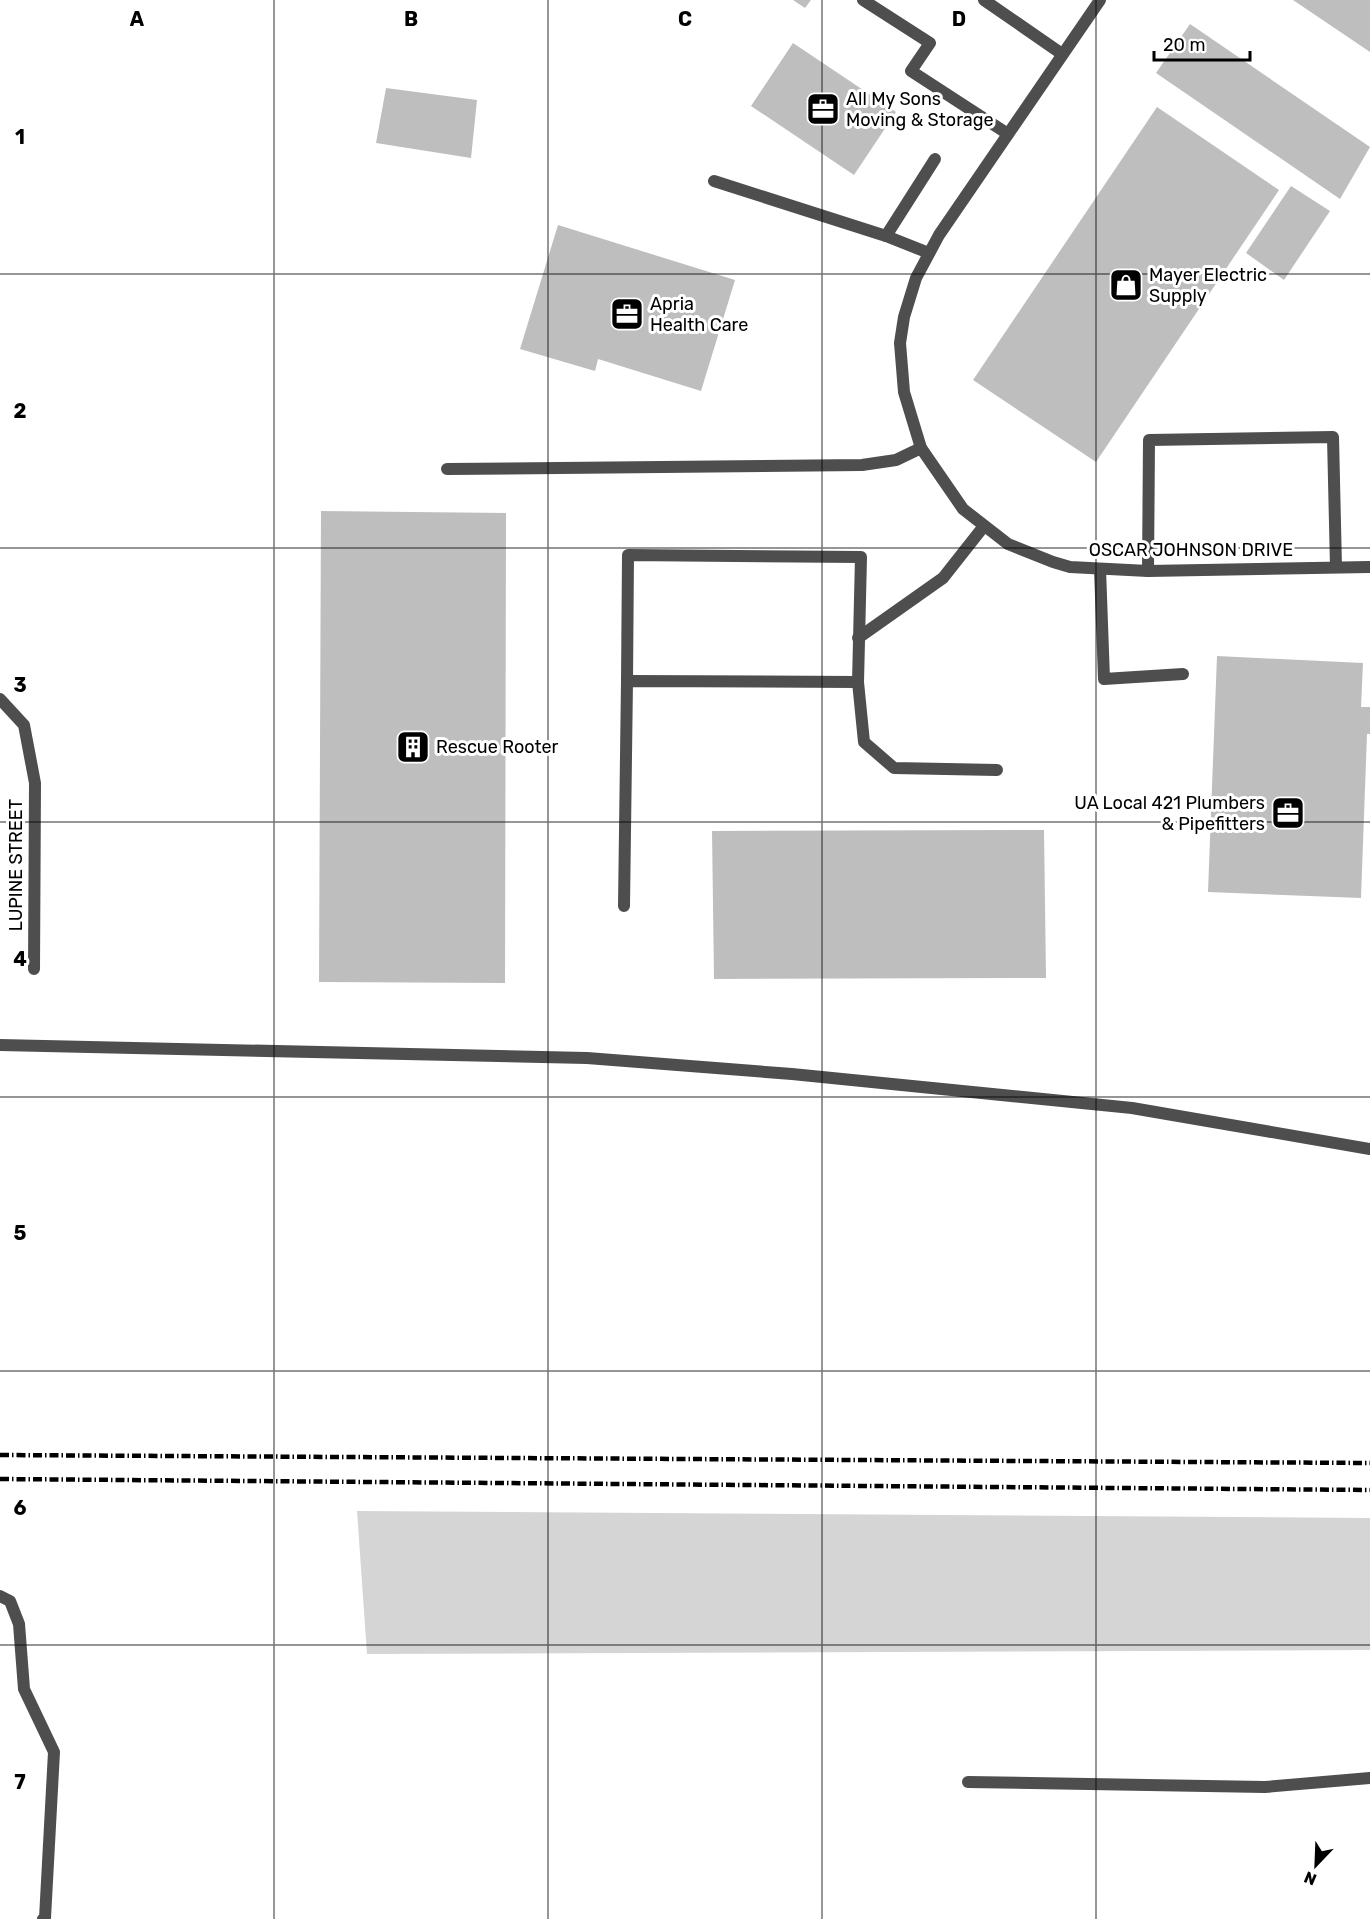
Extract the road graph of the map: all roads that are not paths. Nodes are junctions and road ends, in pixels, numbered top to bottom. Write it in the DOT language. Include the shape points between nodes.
graph roads {
  1 [pos="863,0"];
  2 [pos="984,0"];
  3 [pos="1100,0"];
  4 [pos="1062,54"];
  5 [pos="1008,134"];
  6 [pos="935,159"];
  7 [pos="714,181"];
  8 [pos="886,236"];
  9 [pos="929,253"];
  10 [pos="921,448"];
  11 [pos="447,469"];
  12 [pos="984,526"];
  13 [pos="1336,567"];
  14 [pos="1370,567"];
  15 [pos="1100,569"];
  16 [pos="1149,571"];
  17 [pos="858,638"];
  18 [pos="1183,674"];
  19 [pos="627,681"];
  20 [pos="858,682"];
  21 [pos="0,699"];
  22 [pos="997,770"];
  23 [pos="624,906"];
  24 [pos="34,969"];
  25 [pos="0,1045"];
  26 [pos="1370,1149"];
  27 [pos="0,1596"];
  28 [pos="1370,1778"];
  29 [pos="968,1782"];
  30 [pos="43,1919"];
  1 -- 5 [label="street" via="930,42 910,71"];
  2 -- 4 [label="street"];
  3 -- 4 [label="street, OSCAR JOHNSON DRIVE"];
  4 -- 5 [label="street, OSCAR JOHNSON DRIVE"];
  5 -- 9 [label="street, OSCAR JOHNSON DRIVE"];
  6 -- 8 [label="street"];
  7 -- 8 [label="street"];
  8 -- 9 [label="street"];
  9 -- 10 [label="street, OSCAR JOHNSON DRIVE" via="911,293 900,343 904,392"];
  10 -- 11 [label="street" via="896,460 862,465"];
  10 -- 12 [label="street, OSCAR JOHNSON DRIVE" via="963,508"];
  12 -- 15 [label="street, OSCAR JOHNSON DRIVE" via="1008,544 1053,562"];
  12 -- 17 [label="street" via="943,578"];
  13 -- 14 [label="street, OSCAR JOHNSON DRIVE"];
  13 -- 16 [label="street, OSCAR JOHNSON DRIVE"];
  13 -- 16 [label="street" via="1333,437 1149,440"];
  15 -- 16 [label="street, OSCAR JOHNSON DRIVE"];
  15 -- 18 [label="street" via="1104,679"];
  17 -- 19 [label="street" via="861,557 628,555"];
  17 -- 20 [label="street"];
  19 -- 20 [label="street"];
  19 -- 23 [label="street"];
  20 -- 22 [label="street" via="864,742 894,768"];
  21 -- 24 [label="street, LUPINE STREET" via="24,725 35,783"];
  25 -- 26 [label="street" via="587,1058 1132,1108"];
  27 -- 30 [label="street" via="9,1601 19,1624 24,1689 54,1752"];
  28 -- 29 [label="street" via="1265,1787"];
}
